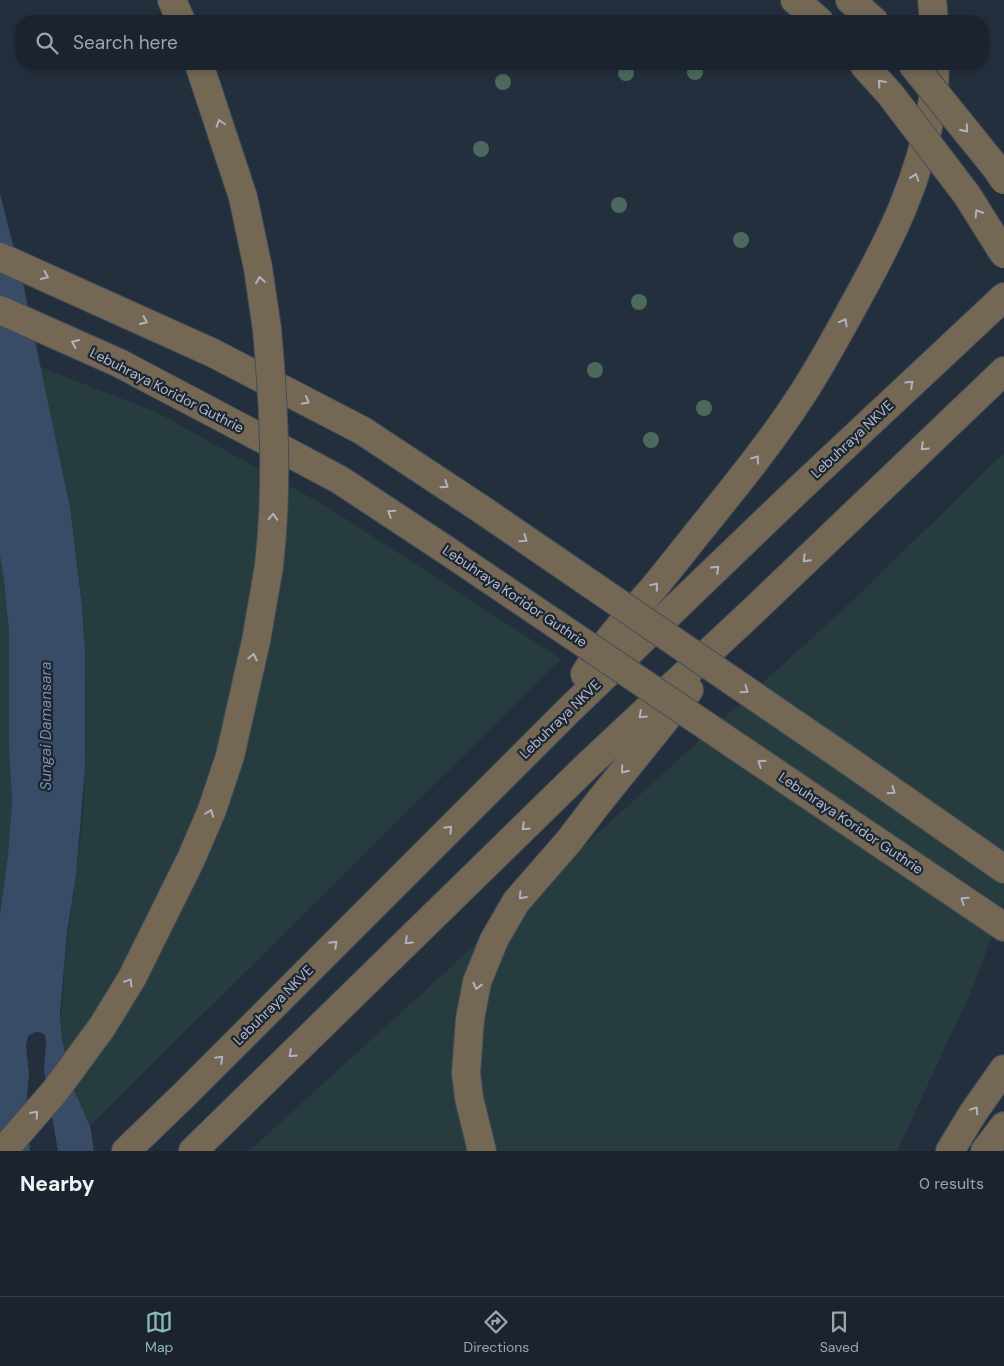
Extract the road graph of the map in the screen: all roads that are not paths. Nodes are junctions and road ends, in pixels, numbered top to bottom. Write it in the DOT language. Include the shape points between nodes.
graph roads {
  1 [pos="172,0"];
  2 [pos="795,0"];
  3 [pos="850,0"];
  4 [pos="932,0"];
  5 [pos="179,15"];
  6 [pos="812,15"];
  7 [pos="867,15"];
  8 [pos="933,15"];
  9 [pos="201,70"];
  10 [pos="868,70"];
  11 [pos="917,70"];
  12 [pos="935,70"];
  13 [pos="1004,180"];
  14 [pos="1004,254"];
  15 [pos="0,256"];
  16 [pos="1004,297"];
  17 [pos="0,310"];
  18 [pos="1004,371"];
  19 [pos="1004,378"];
  20 [pos="958,413"];
  21 [pos="754,610"];
  22 [pos="568,711"];
  23 [pos="1004,869"];
  24 [pos="1004,927"];
  25 [pos="1003,1070"];
  26 [pos="1004,1126"];
  27 [pos="3,1151"];
  28 [pos="126,1151"];
  29 [pos="193,1151"];
  30 [pos="482,1151"];
  31 [pos="950,1151"];
  32 [pos="985,1151"];
  1 -- 5 [label="highway"];
  2 -- 6 [label="highway"];
  3 -- 7 [label="highway"];
  4 -- 8 [label="highway"];
  27 -- 9 [label="highway, one-way, bridge" via="55,1091 102,1027 132,978 192,859 230,756 256,641 268,566 275,490 273,395 267,328 243,197"];
  14 -- 10 [label="highway, one-way, bridge" via="967,195"];
  11 -- 13 [label="highway, one-way, bridge"];
  22 -- 12 [label="highway, one-way" via="586,672 615,632 728,495 804,393 901,215 924,147 933,104"];
  15 -- 23 [label="highway, one-way, bridge" via="213,353 363,431"];
  22 -- 16 [label="highway, Lebuhraya NKVE, one-way"];
  24 -- 17 [label="highway, Lebuhraya Koridor Guthrie, one-way, bridge" via="340,480 119,363"];
  18 -- 20 [label="highway"];
  19 -- 20 [label="highway"];
  20 -- 21 [label="highway, one-way"];
  21 -- 29 [label="highway, one-way" via="588,765"];
  21 -- 30 [label="highway, one-way" via="569,841 516,902 494,940 477,982 470,1019 466,1073"];
  28 -- 22 [label="highway, Lebuhraya NKVE, one-way"];
  31 -- 25 [label="highway, one-way"];
  26 -- 32 [label="highway"];
}
